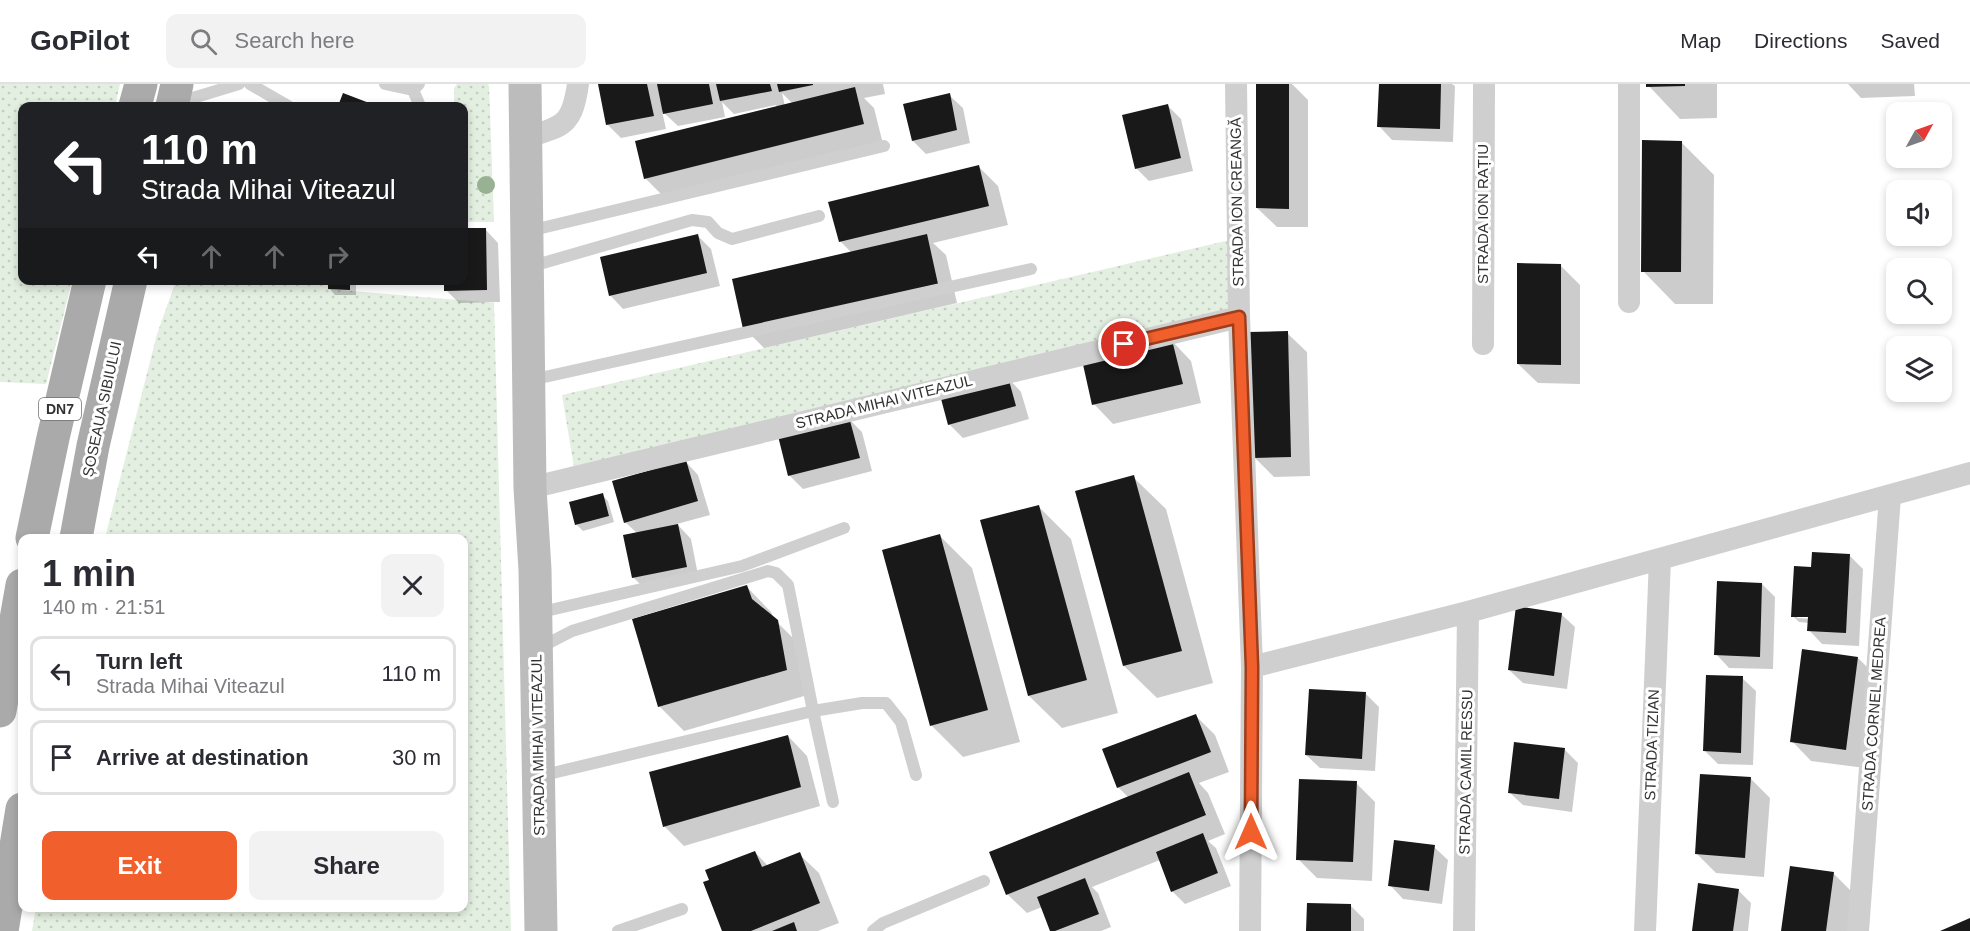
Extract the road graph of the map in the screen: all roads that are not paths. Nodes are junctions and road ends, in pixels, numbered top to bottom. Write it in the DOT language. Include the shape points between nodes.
graph roads {
  1 [pos="141,84"];
  2 [pos="239,84"];
  3 [pos="250,84"];
  4 [pos="385,84"];
  5 [pos="525,84"];
  6 [pos="578,84"];
  7 [pos="1236,84"];
  8 [pos="1484,84"];
  9 [pos="1629,84"];
  10 [pos="416,87"];
  11 [pos="174,98"];
  12 [pos="136,102"];
  13 [pos="281,102"];
  14 [pos="419,102"];
  15 [pos="527,137"];
  16 [pos="884,146"];
  17 [pos="819,216"];
  18 [pos="528,232"];
  19 [pos="528,267"];
  20 [pos="1031,269"];
  21 [pos="89,285"];
  22 [pos="129,285"];
  23 [pos="1629,302"];
  24 [pos="1239,317"];
  25 [pos="1482,344"];
  26 [pos="529,380"];
  27 [pos="1970,473"];
  28 [pos="530,488"];
  29 [pos="1890,496"];
  30 [pos="844,528"];
  31 [pos="33,534"];
  32 [pos="77,534"];
  33 [pos="1660,559"];
  34 [pos="18,595"];
  35 [pos="1468,612"];
  36 [pos="536,613"];
  37 [pos="7,624"];
  38 [pos="536,650"];
  39 [pos="1252,667"];
  40 [pos="0,711"];
  41 [pos="813,711"];
  42 [pos="916,775"];
  43 [pos="539,776"];
  44 [pos="833,802"];
  45 [pos="18,833"];
  46 [pos="984,881"];
  47 [pos="682,909"];
  48 [pos="1247,930"];
  49 [pos="2,931"];
  50 [pos="541,931"];
  51 [pos="618,931"];
  52 [pos="873,931"];
  53 [pos="1464,931"];
  54 [pos="1645,931"];
  55 [pos="1858,931"];
  1 -- 12 [label="main road"];
  2 -- 11 [label="lane"];
  3 -- 13 [label="lane"];
  4 -- 10 [label="lane"];
  5 -- 15 [label="main road, STRADA MIHAI VITEAZUL"];
  6 -- 15 [label="street" via="573,110 566,121 557,128"];
  7 -- 24 [label="street, STRADA ION CREANGĂ"];
  8 -- 25 [label="street, STRADA ION RAȚIU"];
  9 -- 23 [label="street"];
  10 -- 14 [label="lane"];
  15 -- 18 [label="main road, STRADA MIHAI VITEAZUL"];
  16 -- 18 [label="lane"];
  17 -- 19 [label="lane" via="732,239 718,233 708,222 692,220"];
  18 -- 19 [label="main road, STRADA MIHAI VITEAZUL"];
  19 -- 26 [label="main road, STRADA MIHAI VITEAZUL"];
  20 -- 26 [label="lane"];
  21 -- 31 [label="main road, DN7"];
  22 -- 32 [label="main road, ȘOSEAUA SIBIULUI / DN7"];
  24 -- 28 [label="street, STRADA MIHAI VITEAZUL"];
  24 -- 39 [label="street, STRADA ION CREANGĂ"];
  26 -- 28 [label="main road, STRADA MIHAI VITEAZUL"];
  27 -- 29 [label="street"];
  28 -- 36 [label="main road, STRADA MIHAI VITEAZUL"];
  29 -- 33 [label="street"];
  29 -- 55 [label="street, STRADA CORNEL MEDREA"];
  30 -- 36 [label="lane" via="742,566"];
  33 -- 35 [label="street"];
  33 -- 54 [label="street, STRADA TIZIAN"];
  34 -- 37 [label="main road"];
  35 -- 39 [label="street"];
  35 -- 53 [label="street, STRADA CAMIL RESSU"];
  36 -- 38 [label="main road, STRADA MIHAI VITEAZUL"];
  37 -- 40 [label="main road"];
  38 -- 41 [label="lane" via="572,631 768,571 788,585"];
  38 -- 43 [label="main road, STRADA MIHAI VITEAZUL"];
  39 -- 48 [label="street, STRADA ION CREANGĂ"];
  41 -- 42 [label="lane" via="886,703 902,722"];
  41 -- 43 [label="lane"];
  41 -- 44 [label="lane"];
  43 -- 50 [label="main road, STRADA MIHAI VITEAZUL"];
  45 -- 49 [label="main road"];
  46 -- 52 [label="lane" via="883,923"];
  47 -- 51 [label="lane"];
}
